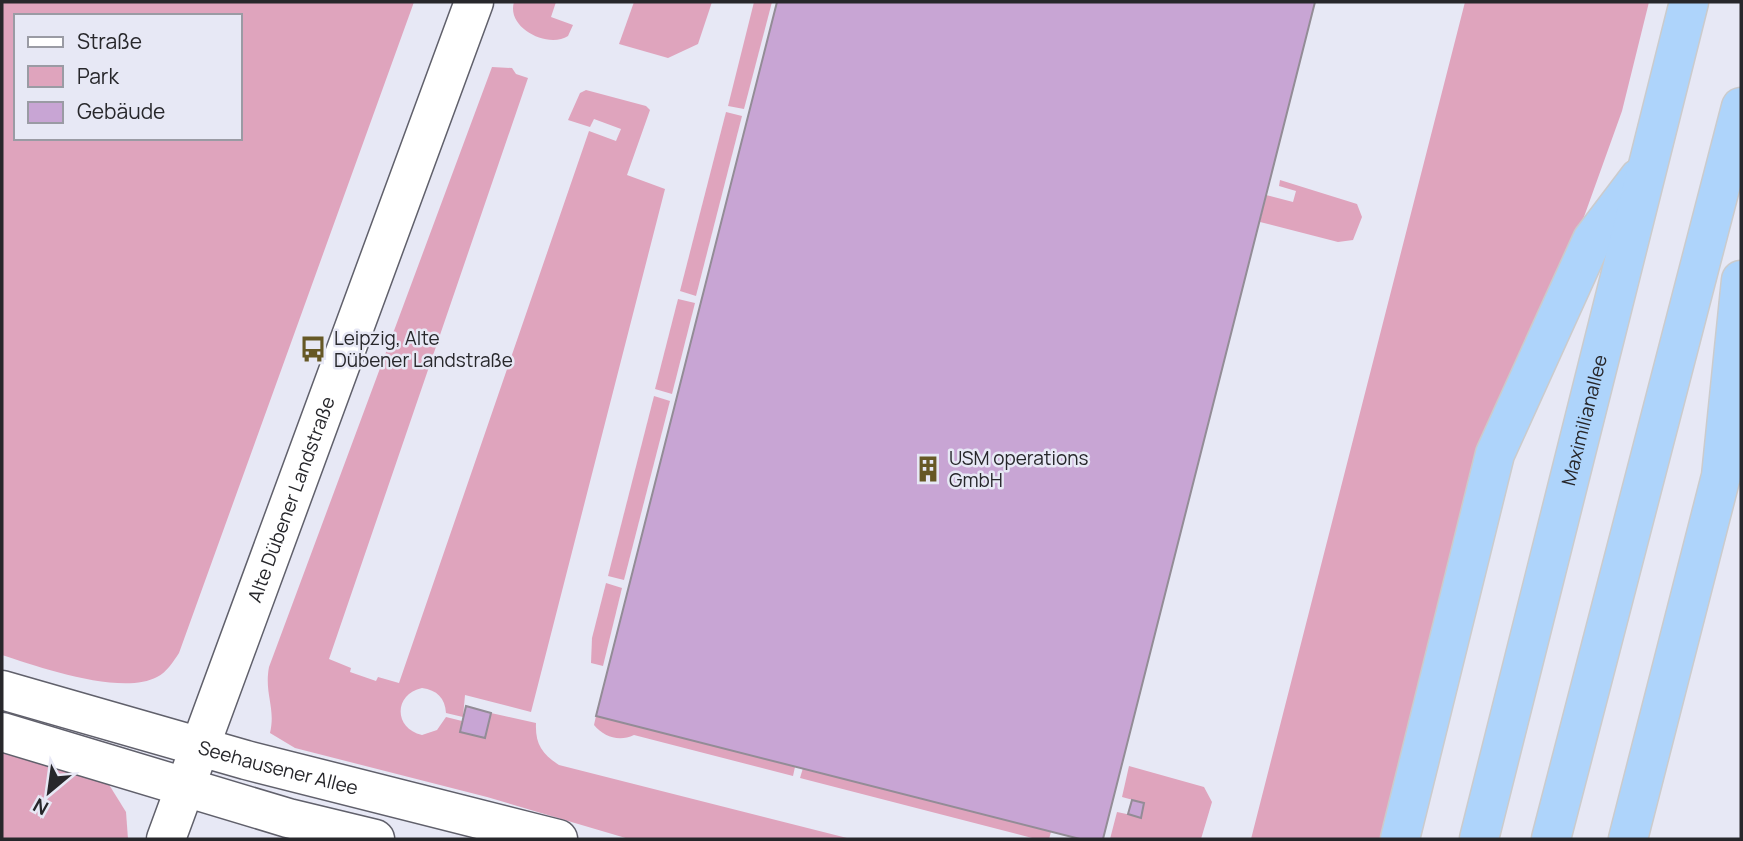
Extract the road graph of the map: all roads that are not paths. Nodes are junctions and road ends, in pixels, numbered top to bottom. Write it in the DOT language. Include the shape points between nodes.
graph roads {
  1 [pos="474,2"];
  2 [pos="1689,2"];
  3 [pos="1741,107"];
  4 [pos="1649,166"];
  5 [pos="1741,279"];
  6 [pos="2,690"];
  7 [pos="2,732"];
  8 [pos="200,746"];
  9 [pos="186,787"];
  10 [pos="166,839"];
  11 [pos="375,839"];
  12 [pos="558,839"];
  13 [pos="1400,839"];
  14 [pos="1479,839"];
  15 [pos="1551,839"];
  16 [pos="1628,839"];
  1 -- 8 [label="main road, Alte Dübener Landstraße"];
  2 -- 4 [label="highway, Maximilianallee"];
  3 -- 15 [label="highway"];
  4 -- 13 [label="highway" via="1592,240 1494,454"];
  4 -- 14 [label="highway, Maximilianallee"];
  5 -- 16 [label="highway" via="1721,476"];
  6 -- 8 [label="main road, Seehausener Allee"];
  7 -- 9 [label="main road"];
  8 -- 9 [label="main road, Alte Dübener Landstraße"];
  8 -- 12 [label="main road, Seehausener Allee"];
  9 -- 10 [label="main road, Alte Dübener Landstraße"];
  9 -- 11 [label="main road"];
}
